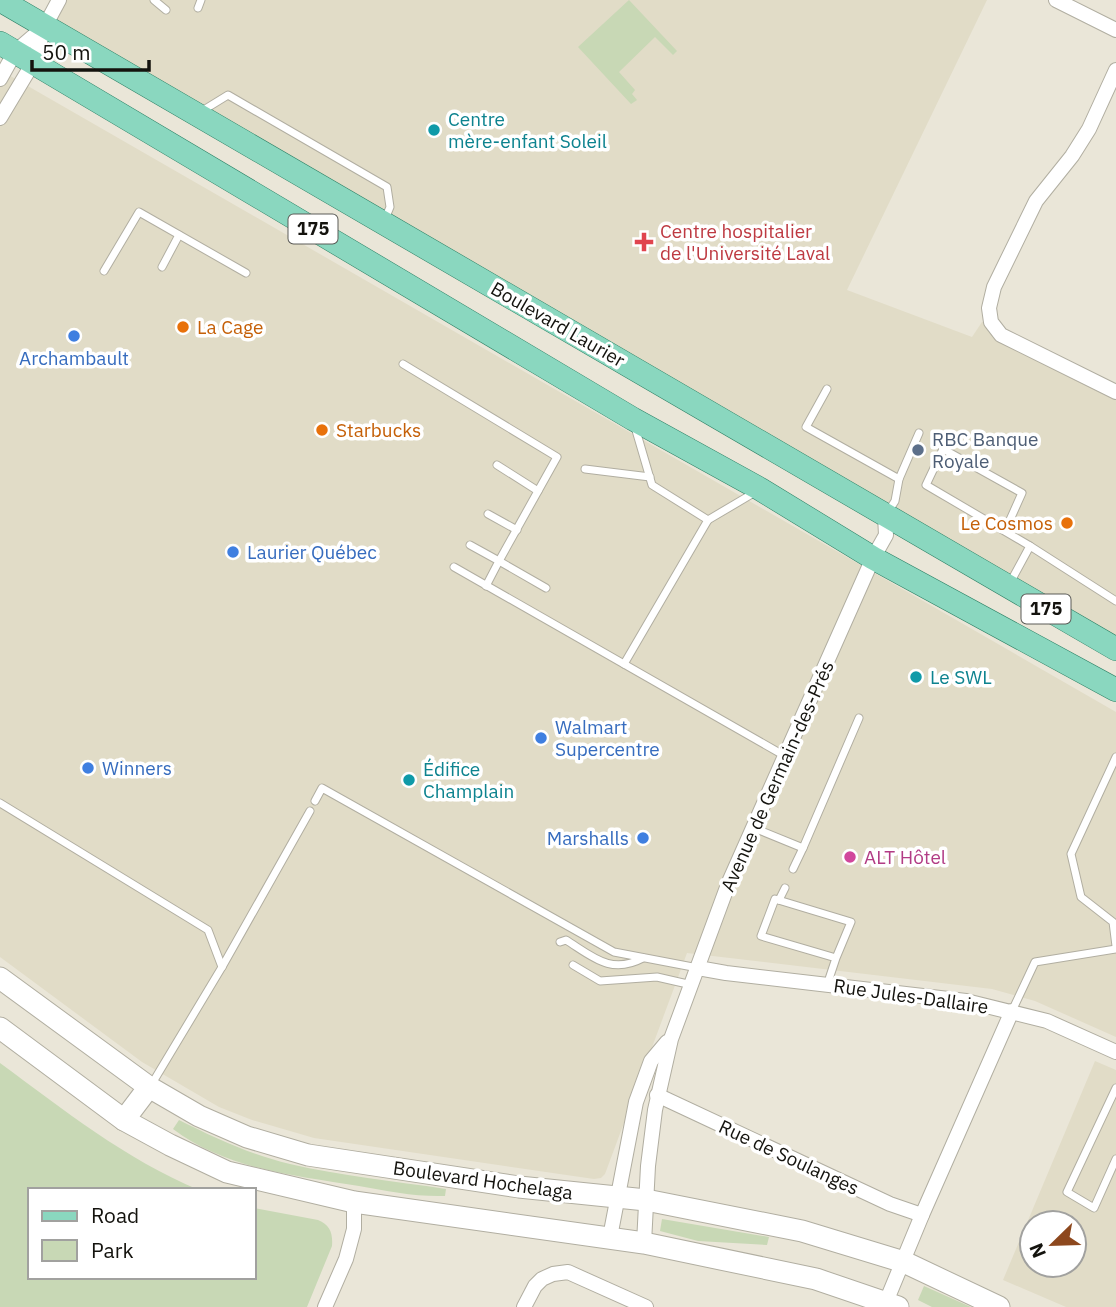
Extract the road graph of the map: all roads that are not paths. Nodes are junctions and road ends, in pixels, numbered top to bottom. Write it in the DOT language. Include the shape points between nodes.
graph roads {
  1 [pos="0,0"];
  2 [pos="59,0"];
  3 [pos="154,0"];
  4 [pos="1056,0"];
  5 [pos="166,10"];
  6 [pos="45,26"];
  7 [pos="1116,30"];
  8 [pos="16,53"];
  9 [pos="1116,69"];
  10 [pos="0,79"];
  11 [pos="197,114"];
  12 [pos="0,118"];
  13 [pos="384,223"];
  14 [pos="179,235"];
  15 [pos="162,267"];
  16 [pos="104,271"];
  17 [pos="246,273"];
  18 [pos="403,364"];
  19 [pos="827,389"];
  20 [pos="1116,392"];
  21 [pos="633,419"];
  22 [pos="919,433"];
  23 [pos="497,465"];
  24 [pos="585,469"];
  25 [pos="650,477"];
  26 [pos="899,479"];
  27 [pos="760,489"];
  28 [pos="538,491"];
  29 [pos="488,514"];
  30 [pos="886,516"];
  31 [pos="708,520"];
  32 [pos="517,530"];
  33 [pos="1005,531"];
  34 [pos="470,545"];
  35 [pos="1030,546"];
  36 [pos="873,558"];
  37 [pos="499,561"];
  38 [pos="454,567"];
  39 [pos="486,586"];
  40 [pos="1008,586"];
  41 [pos="546,588"];
  42 [pos="1116,601"];
  43 [pos="1116,649"];
  44 [pos="624,664"];
  45 [pos="1116,690"];
  46 [pos="859,718"];
  47 [pos="786,757"];
  48 [pos="1116,757"];
  49 [pos="315,801"];
  50 [pos="0,803"];
  51 [pos="310,811"];
  52 [pos="754,828"];
  53 [pos="803,848"];
  54 [pos="793,869"];
  55 [pos="785,888"];
  56 [pos="779,900"];
  57 [pos="560,942"];
  58 [pos="1116,948"];
  59 [pos="643,957"];
  60 [pos="836,958"];
  61 [pos="573,965"];
  62 [pos="222,967"];
  63 [pos="698,968"];
  64 [pos="0,978"];
  65 [pos="692,985"];
  66 [pos="827,985"];
  67 [pos="1012,1011"];
  68 [pos="0,1028"];
  69 [pos="671,1039"];
  70 [pos="1116,1052"];
  71 [pos="149,1087"];
  72 [pos="1116,1088"];
  73 [pos="657,1095"];
  74 [pos="124,1120"];
  75 [pos="1116,1159"];
  76 [pos="1113,1173"];
  77 [pos="617,1197"];
  78 [pos="646,1200"];
  79 [pos="354,1202"];
  80 [pos="922,1215"];
  81 [pos="610,1237"];
  82 [pos="643,1243"];
  83 [pos="904,1262"];
  84 [pos="892,1305"];
  85 [pos="325,1307"];
  86 [pos="524,1307"];
  87 [pos="646,1307"];
  88 [pos="999,1307"];
  1 -- 6 [label="main road, Boulevard Laurier / 175"];
  2 -- 6 [label="street"];
  3 -- 5 [label="lane"];
  4 -- 7 [label="street"];
  6 -- 8 [label="street"];
  6 -- 11 [label="main road, Boulevard Laurier / 175"];
  8 -- 10 [label="street"];
  8 -- 12 [label="street"];
  8 -- 21 [label="main road, 175"];
  9 -- 20 [label="street" via="1089,129 1022,227 989,308 991,322 1001,335"];
  11 -- 13 [label="main road, Boulevard Laurier / 175"];
  11 -- 13 [label="lane" via="228,95 387,187 390,207"];
  13 -- 30 [label="main road, Boulevard Laurier / 175"];
  14 -- 15 [label="lane"];
  14 -- 16 [label="lane" via="139,212"];
  14 -- 17 [label="lane"];
  18 -- 28 [label="lane" via="557,457"];
  19 -- 26 [label="lane" via="806,427"];
  21 -- 25 [label="lane"];
  21 -- 27 [label="main road, 175"];
  22 -- 26 [label="lane"];
  23 -- 28 [label="lane"];
  24 -- 25 [label="lane"];
  25 -- 31 [label="lane" via="652,485"];
  26 -- 30 [label="lane" via="895,501"];
  27 -- 31 [label="lane"];
  27 -- 36 [label="main road, 175"];
  28 -- 32 [label="lane"];
  29 -- 32 [label="lane"];
  30 -- 36 [label="street, Avenue de Germain-des-Prés" via="886,535"];
  30 -- 40 [label="main road, Boulevard Laurier / 175"];
  31 -- 44 [label="lane"];
  32 -- 37 [label="lane"];
  33 -- 33 [label="lane" via="926,485 943,449 1022,493"];
  33 -- 35 [label="lane"];
  34 -- 37 [label="lane"];
  35 -- 40 [label="lane"];
  35 -- 42 [label="lane"];
  36 -- 45 [label="main road, 175"];
  36 -- 47 [label="street, Avenue de Germain-des-Prés"];
  37 -- 39 [label="lane"];
  37 -- 41 [label="lane"];
  38 -- 39 [label="lane"];
  39 -- 44 [label="lane"];
  40 -- 43 [label="main road, Boulevard Laurier / 175"];
  44 -- 47 [label="lane"];
  46 -- 53 [label="lane"];
  47 -- 52 [label="street, Avenue de Germain-des-Prés"];
  48 -- 58 [label="lane" via="1071,855 1081,897 1112,922"];
  49 -- 59 [label="lane" via="322,788 614,952"];
  50 -- 62 [label="lane" via="208,930"];
  51 -- 62 [label="lane"];
  52 -- 53 [label="lane"];
  52 -- 63 [label="street, Avenue de Germain-des-Prés"];
  53 -- 54 [label="lane"];
  55 -- 56 [label="lane"];
  56 -- 60 [label="lane" via="851,922"];
  56 -- 60 [label="lane" via="775,899 761,936"];
  57 -- 59 [label="lane" via="566,940 604,964 631,964"];
  58 -- 67 [label="lane" via="1035,962"];
  59 -- 63 [label="lane"];
  60 -- 66 [label="lane"];
  61 -- 65 [label="lane" via="600,981 657,977"];
  62 -- 71 [label="lane"];
  63 -- 65 [label="street, Avenue de Germain-des-Prés"];
  63 -- 66 [label="street, Rue Jules-Dallaire"];
  64 -- 71 [label="main road, Boulevard Hochelaga"];
  65 -- 69 [label="street, Avenue de Germain-des-Prés"];
  66 -- 67 [label="street, Rue Jules-Dallaire" via="966,1001"];
  67 -- 70 [label="street, Rue Jules-Dallaire" via="1047,1021"];
  67 -- 80 [label="street"];
  68 -- 74 [label="main road, Boulevard Hochelaga"];
  69 -- 73 [label="street, Avenue de Germain-des-Prés"];
  69 -- 77 [label="street, Avenue de Germain-des-Prés" via="651,1061 636,1102"];
  71 -- 74 [label="main road"];
  71 -- 77 [label="main road, Boulevard Hochelaga" via="247,1137 300,1153 519,1187"];
  72 -- 76 [label="lane" via="1067,1192 1094,1208"];
  73 -- 78 [label="street, Avenue de Germain-des-Prés"];
  73 -- 80 [label="street, Rue de Soulanges"];
  74 -- 79 [label="main road, Boulevard Hochelaga" via="227,1172"];
  75 -- 76 [label="lane"];
  77 -- 78 [label="main road, Boulevard Hochelaga"];
  77 -- 81 [label="street, Avenue de Germain-des-Prés"];
  78 -- 82 [label="street, Avenue de Germain-des-Prés"];
  78 -- 83 [label="main road, Boulevard Hochelaga" via="802,1231"];
  79 -- 81 [label="main road, Boulevard Hochelaga"];
  79 -- 85 [label="street" via="354,1229 346,1259"];
  80 -- 83 [label="street"];
  81 -- 82 [label="main road, Boulevard Hochelaga"];
  82 -- 84 [label="main road, Boulevard Hochelaga" via="816,1279"];
  83 -- 84 [label="street"];
  83 -- 88 [label="main road, Boulevard Hochelaga"];
  86 -- 87 [label="street" via="542,1279 568,1272"];
}
